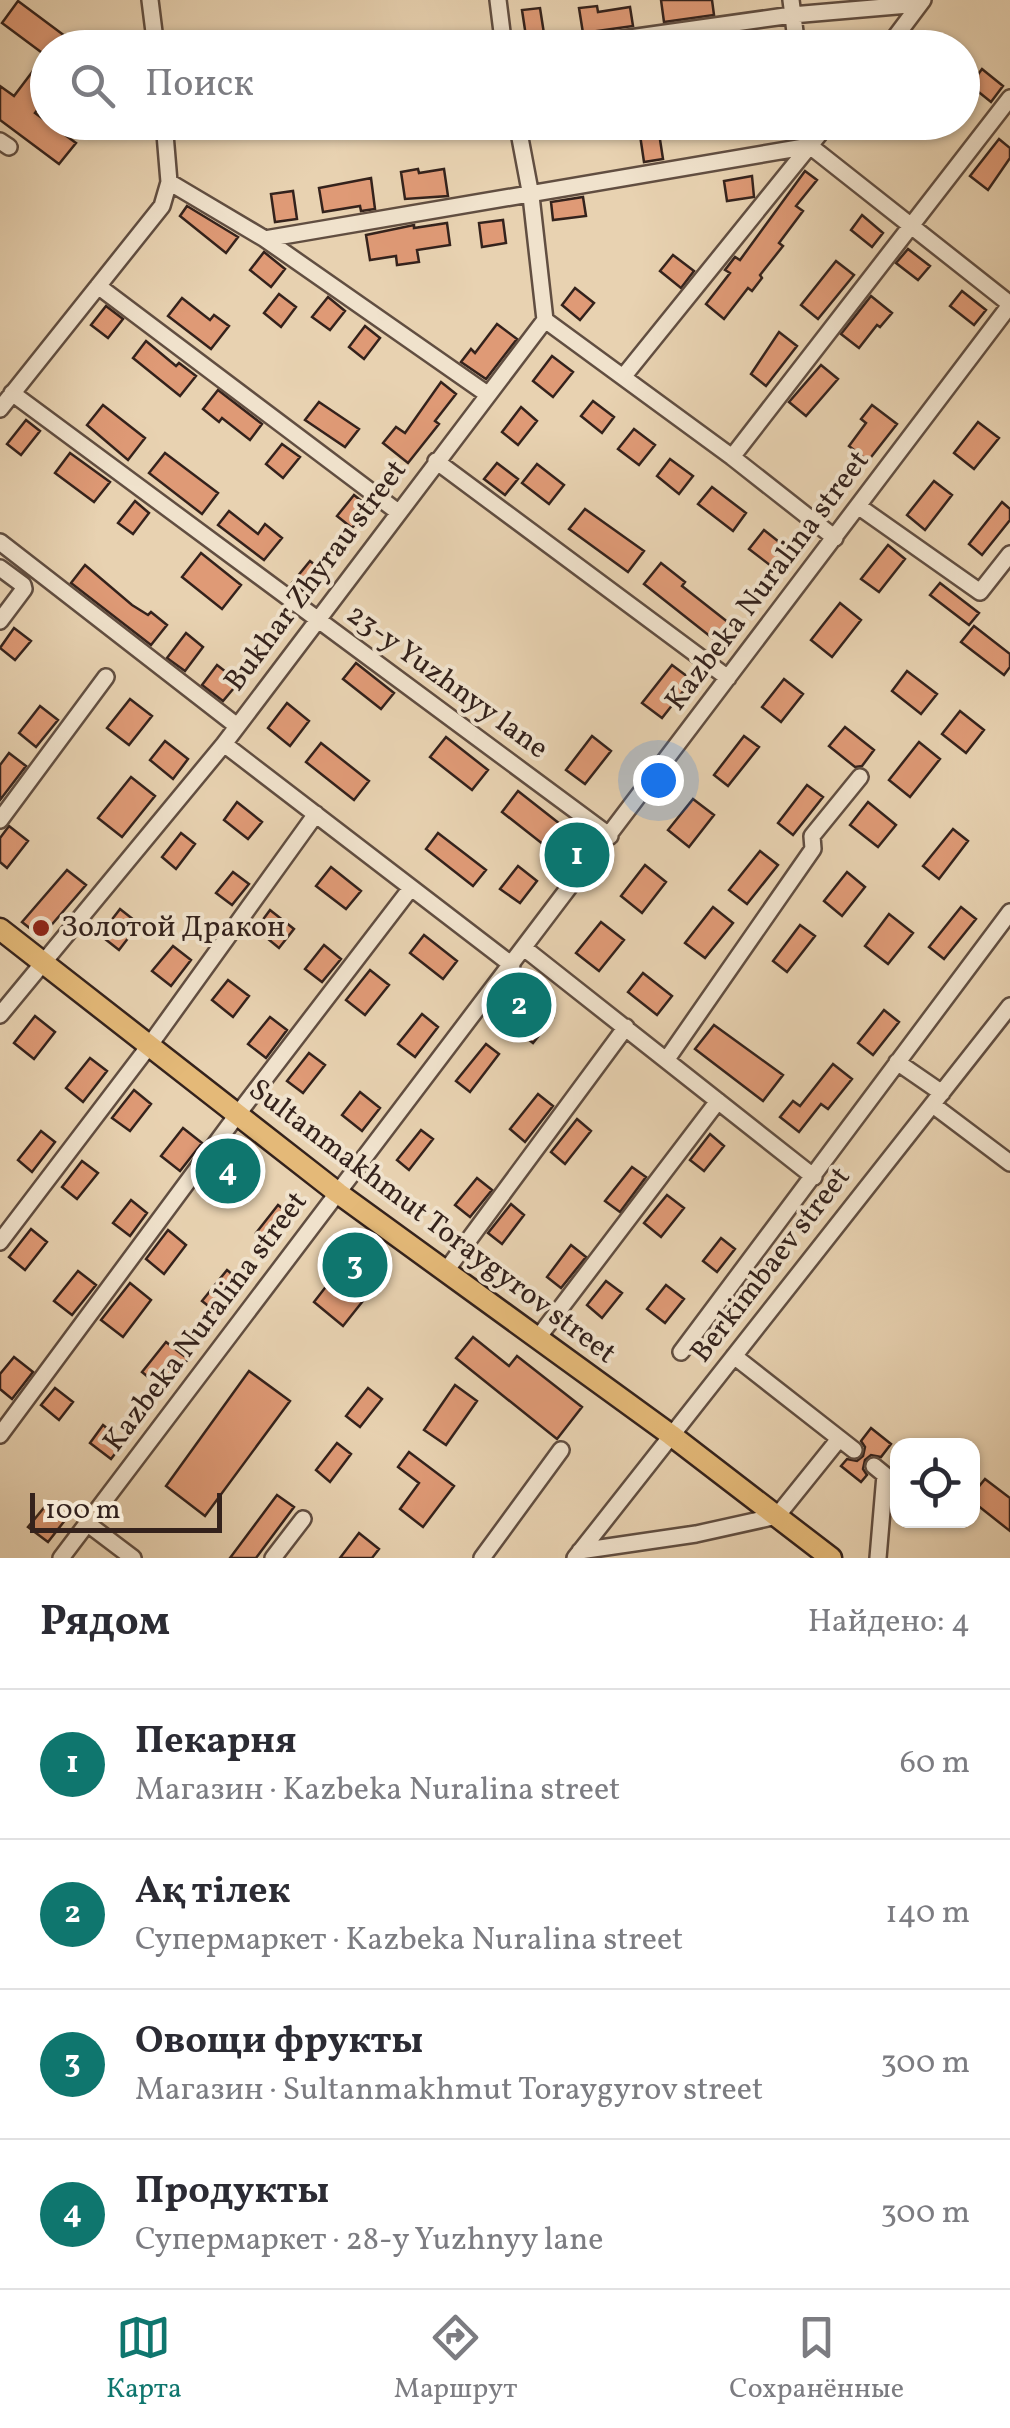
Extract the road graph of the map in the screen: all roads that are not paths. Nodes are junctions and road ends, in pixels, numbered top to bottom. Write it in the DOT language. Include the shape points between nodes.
graph roads {
  1 [pos="150,0"];
  2 [pos="498,0"];
  3 [pos="922,2"];
  4 [pos="792,8"];
  5 [pos="154,30"];
  6 [pos="502,30"];
  7 [pos="663,30"];
  8 [pos="901,30"];
  9 [pos="1010,98"];
  10 [pos="980,137"];
  11 [pos="166,140"];
  12 [pos="520,140"];
  13 [pos="809,140"];
  14 [pos="814,140"];
  15 [pos="978,140"];
  16 [pos="810,146"];
  17 [pos="169,182"];
  18 [pos="531,196"];
  19 [pos="912,226"];
  20 [pos="265,238"];
  21 [pos="98,286"];
  22 [pos="1010,305"];
  23 [pos="544,320"];
  24 [pos="623,377"];
  25 [pos="12,394"];
  26 [pos="487,394"];
  27 [pos="0,408"];
  28 [pos="732,457"];
  29 [pos="436,461"];
  30 [pos="858,506"];
  31 [pos="398,512"];
  32 [pos="834,538"];
  33 [pos="0,542"];
  34 [pos="1010,554"];
  35 [pos="0,568"];
  36 [pos="317,620"];
  37 [pos="0,621"];
  38 [pos="106,677"];
  39 [pos="728,678"];
  40 [pos="237,726"];
  41 [pos="224,744"];
  42 [pos="860,777"];
  43 [pos="316,814"];
  44 [pos="0,820"];
  45 [pos="610,836"];
  46 [pos="411,888"];
  47 [pos="1010,912"];
  48 [pos="0,929"];
  49 [pos="524,948"];
  50 [pos="42,962"];
  51 [pos="512,965"];
  52 [pos="1010,1006"];
  53 [pos="0,1015"];
  54 [pos="626,1027"];
  55 [pos="150,1046"];
  56 [pos="667,1060"];
  57 [pos="897,1062"];
  58 [pos="937,1099"];
  59 [pos="718,1101"];
  60 [pos="237,1115"];
  61 [pos="1010,1163"];
  62 [pos="814,1176"];
  63 [pos="338,1193"];
  64 [pos="0,1242"];
  65 [pos="445,1272"];
  66 [pos="537,1339"];
  67 [pos="681,1352"];
  68 [pos="734,1356"];
  69 [pos="672,1434"];
  70 [pos="0,1435"];
  71 [pos="839,1439"];
  72 [pos="562,1450"];
  73 [pos="854,1450"];
  74 [pos="874,1466"];
  75 [pos="777,1516"];
  76 [pos="303,1519"];
  77 [pos="88,1524"];
  78 [pos="578,1554"];
  79 [pos="61,1558"];
  80 [pos="134,1558"];
  81 [pos="273,1558"];
  82 [pos="482,1558"];
  83 [pos="831,1558"];
  84 [pos="878,1558"];
  1 -- 5 [label="street"];
  2 -- 6 [label="street"];
  3 -- 4 [label="street"];
  3 -- 8 [label="street"];
  4 -- 7 [label="street"];
  9 -- 10 [label="street"];
  11 -- 17 [label="street"];
  12 -- 18 [label="street"];
  13 -- 16 [label="street"];
  14 -- 16 [label="street"];
  15 -- 19 [label="street"];
  16 -- 18 [label="street"];
  16 -- 19 [label="street"];
  16 -- 24 [label="street"];
  17 -- 20 [label="street"];
  17 -- 21 [label="street" via="162,206"];
  18 -- 20 [label="street"];
  18 -- 23 [label="street"];
  19 -- 22 [label="street"];
  19 -- 28 [label="street"];
  20 -- 26 [label="street"];
  21 -- 25 [label="street"];
  21 -- 31 [label="street"];
  22 -- 30 [label="street, Kazbeka Nuralina street"];
  23 -- 24 [label="street"];
  23 -- 26 [label="street, Bukhar Zhyrau street"];
  24 -- 28 [label="street"];
  25 -- 27 [label="street"];
  25 -- 36 [label="street, 23-y Yuzhnyy lane"];
  26 -- 29 [label="street, Bukhar Zhyrau street"];
  28 -- 32 [label="street"];
  29 -- 31 [label="street, Bukhar Zhyrau street"];
  29 -- 39 [label="street"];
  30 -- 32 [label="street, Kazbeka Nuralina street"];
  30 -- 34 [label="street" via="980,592"];
  31 -- 36 [label="street, Bukhar Zhyrau street"];
  32 -- 39 [label="street, Kazbeka Nuralina street"];
  33 -- 40 [label="street"];
  35 -- 37 [label="street" via="24,589"];
  36 -- 40 [label="street, Bukhar Zhyrau street"];
  36 -- 45 [label="street, 23-y Yuzhnyy lane"];
  38 -- 44 [label="street"];
  39 -- 45 [label="street, Kazbeka Nuralina street"];
  40 -- 41 [label="street, Bukhar Zhyrau street"];
  41 -- 43 [label="street"];
  41 -- 50 [label="street, Bukhar Zhyrau street"];
  42 -- 56 [label="street" via="812,836 813,849"];
  43 -- 46 [label="street"];
  43 -- 55 [label="street"];
  45 -- 49 [label="street, Kazbeka Nuralina street"];
  46 -- 51 [label="street"];
  46 -- 60 [label="street"];
  47 -- 57 [label="street"];
  48 -- 50 [label="main road, Sultanmakhmut Toraygyrov street"];
  49 -- 51 [label="street, Kazbeka Nuralina street"];
  49 -- 54 [label="street"];
  50 -- 53 [label="street, Bukhar Zhyrau street"];
  50 -- 55 [label="main road, Sultanmakhmut Toraygyrov street"];
  51 -- 63 [label="street, Kazbeka Nuralina street"];
  52 -- 58 [label="street, Berkimbaev street"];
  54 -- 56 [label="street"];
  54 -- 65 [label="street"];
  55 -- 60 [label="main road, Sultanmakhmut Toraygyrov street"];
  55 -- 64 [label="street"];
  56 -- 59 [label="street"];
  57 -- 58 [label="street"];
  57 -- 62 [label="street"];
  58 -- 61 [label="street"];
  58 -- 68 [label="street, Berkimbaev street"];
  59 -- 62 [label="street"];
  59 -- 66 [label="street"];
  60 -- 63 [label="main road, Sultanmakhmut Toraygyrov street"];
  60 -- 70 [label="street"];
  62 -- 67 [label="street"];
  63 -- 65 [label="main road, Sultanmakhmut Toraygyrov street"];
  63 -- 77 [label="street, Kazbeka Nuralina street"];
  65 -- 66 [label="main road, Sultanmakhmut Toraygyrov street"];
  66 -- 69 [label="main road, Sultanmakhmut Toraygyrov street"];
  68 -- 69 [label="street, Berkimbaev street"];
  68 -- 71 [label="street"];
  69 -- 75 [label="main road, Sultanmakhmut Toraygyrov street"];
  69 -- 78 [label="street, Berkimbaev street"];
  71 -- 73 [label="street"];
  71 -- 75 [label="street"];
  72 -- 82 [label="street"];
  74 -- 84 [label="street" via="885,1475"];
  75 -- 78 [label="street"];
  75 -- 83 [label="main road, Sultanmakhmut Toraygyrov street"];
  76 -- 81 [label="street"];
  77 -- 79 [label="street, Kazbeka Nuralina street"];
  77 -- 80 [label="street"];
}
